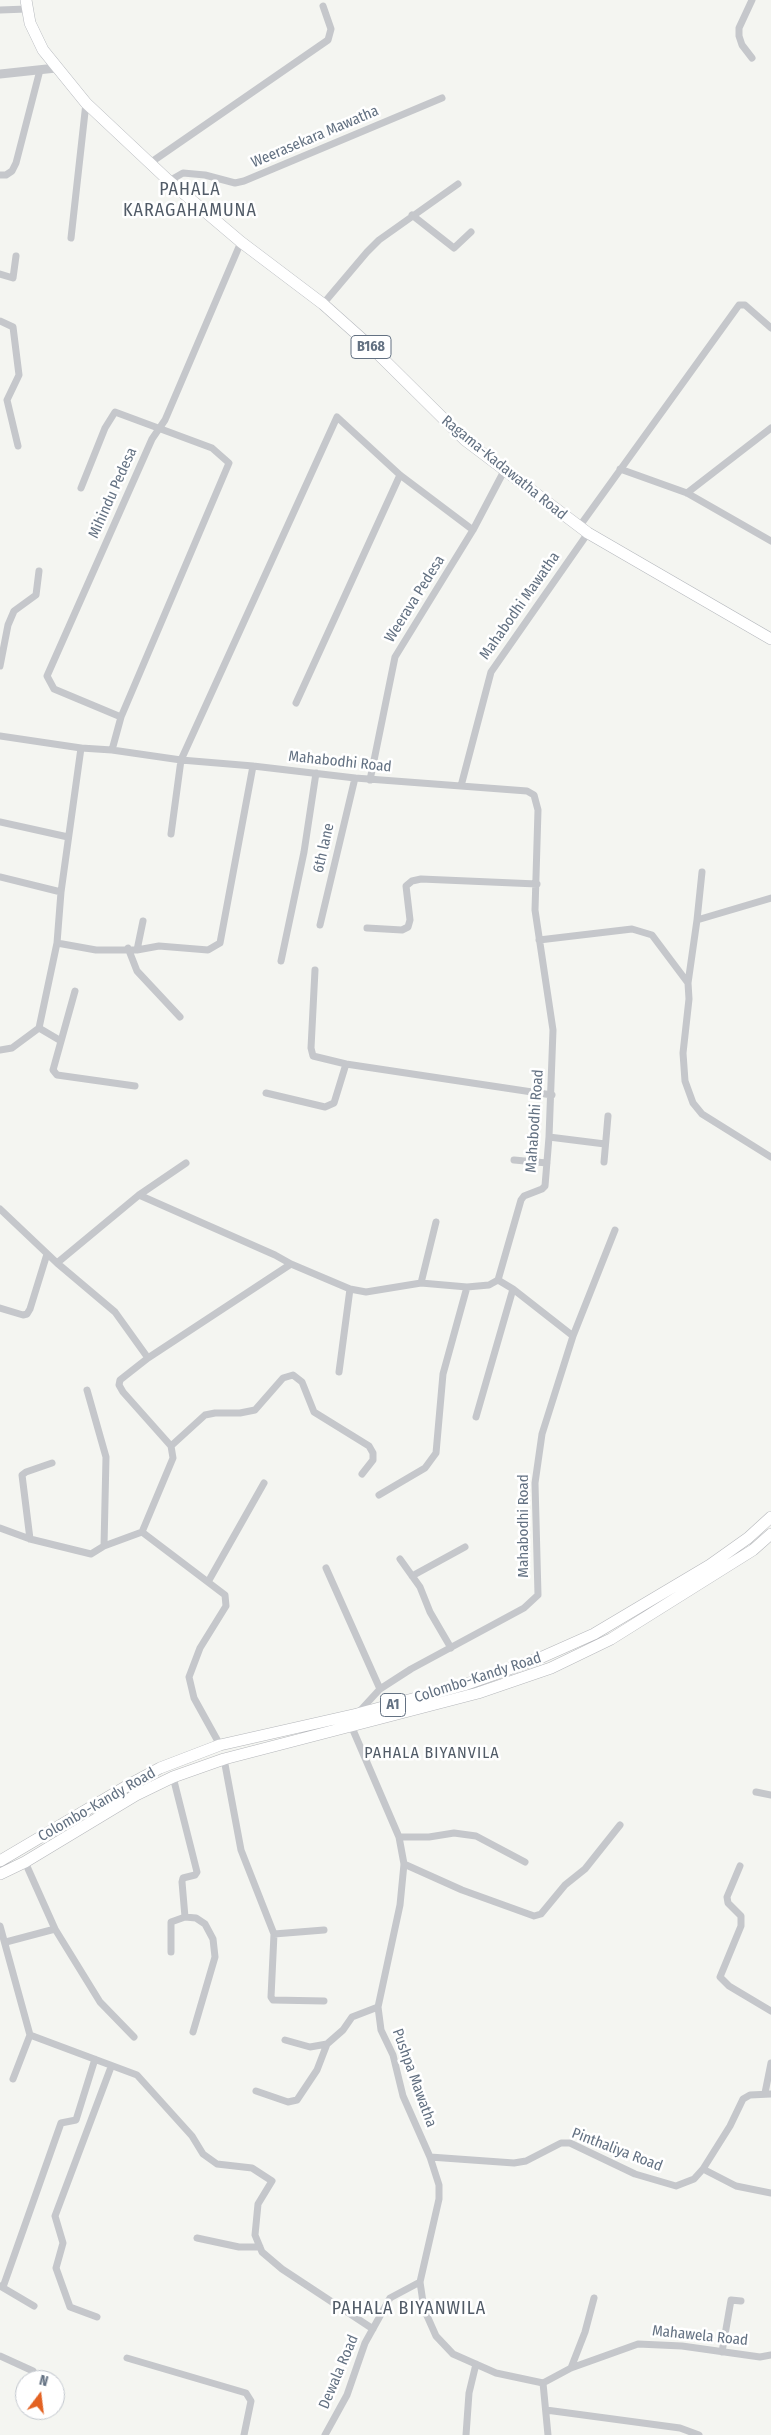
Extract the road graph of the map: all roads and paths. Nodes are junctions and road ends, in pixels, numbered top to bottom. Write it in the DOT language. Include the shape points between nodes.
graph roads {
  1 [pos="752,0"];
  2 [pos="26,5"];
  3 [pos="323,6"];
  4 [pos="0,10"];
  5 [pos="752,58"];
  6 [pos="56,68"];
  7 [pos="40,70"];
  8 [pos="0,74"];
  9 [pos="442,98"];
  10 [pos="86,103"];
  11 [pos="150,163"];
  12 [pos="0,175"];
  13 [pos="169,181"];
  14 [pos="458,184"];
  15 [pos="412,215"];
  16 [pos="471,232"];
  17 [pos="71,238"];
  18 [pos="240,242"];
  19 [pos="16,256"];
  20 [pos="0,274"];
  21 [pos="323,304"];
  22 [pos="0,321"];
  23 [pos="771,328"];
  24 [pos="771,428"];
  25 [pos="159,430"];
  26 [pos="18,446"];
  27 [pos="620,469"];
  28 [pos="504,471"];
  29 [pos="400,475"];
  30 [pos="80,488"];
  31 [pos="687,493"];
  32 [pos="473,530"];
  33 [pos="583,530"];
  34 [pos="771,541"];
  35 [pos="39,571"];
  36 [pos="771,639"];
  37 [pos="0,666"];
  38 [pos="296,704"];
  39 [pos="121,717"];
  40 [pos="0,736"];
  41 [pos="82,748"];
  42 [pos="112,750"];
  43 [pos="181,760"];
  44 [pos="253,766"];
  45 [pos="316,773"];
  46 [pos="355,778"];
  47 [pos="370,780"];
  48 [pos="461,786"];
  49 [pos="0,822"];
  50 [pos="171,834"];
  51 [pos="68,837"];
  52 [pos="702,872"];
  53 [pos="0,877"];
  54 [pos="537,884"];
  55 [pos="61,892"];
  56 [pos="771,898"];
  57 [pos="697,920"];
  58 [pos="143,921"];
  59 [pos="320,925"];
  60 [pos="366,928"];
  61 [pos="539,940"];
  62 [pos="57,943"];
  63 [pos="128,948"];
  64 [pos="137,950"];
  65 [pos="281,961"];
  66 [pos="315,970"];
  67 [pos="688,984"];
  68 [pos="75,991"];
  69 [pos="180,1017"];
  70 [pos="39,1028"];
  71 [pos="61,1041"];
  72 [pos="0,1050"];
  73 [pos="346,1064"];
  74 [pos="134,1086"];
  75 [pos="266,1093"];
  76 [pos="552,1095"];
  77 [pos="608,1116"];
  78 [pos="549,1137"];
  79 [pos="606,1144"];
  80 [pos="771,1157"];
  81 [pos="514,1160"];
  82 [pos="604,1162"];
  83 [pos="186,1163"];
  84 [pos="547,1163"];
  85 [pos="138,1195"];
  86 [pos="0,1209"];
  87 [pos="436,1222"];
  88 [pos="615,1230"];
  89 [pos="47,1254"];
  90 [pos="57,1263"];
  91 [pos="291,1264"];
  92 [pos="498,1280"];
  93 [pos="421,1283"];
  94 [pos="467,1287"];
  95 [pos="350,1289"];
  96 [pos="513,1289"];
  97 [pos="0,1308"];
  98 [pos="574,1336"];
  99 [pos="148,1358"];
  100 [pos="338,1372"];
  101 [pos="87,1390"];
  102 [pos="476,1417"];
  103 [pos="171,1446"];
  104 [pos="52,1463"];
  105 [pos="362,1474"];
  106 [pos="264,1482"];
  107 [pos="379,1495"];
  108 [pos="771,1517"];
  109 [pos="0,1528"];
  110 [pos="142,1532"];
  111 [pos="771,1534"];
  112 [pos="30,1539"];
  113 [pos="104,1546"];
  114 [pos="465,1547"];
  115 [pos="400,1559"];
  116 [pos="326,1568"];
  117 [pos="412,1576"];
  118 [pos="208,1582"];
  119 [pos="451,1648"];
  120 [pos="380,1689"];
  121 [pos="352,1719"];
  122 [pos="220,1745"];
  123 [pos="224,1758"];
  124 [pos="173,1777"];
  125 [pos="756,1792"];
  126 [pos="771,1795"];
  127 [pos="620,1825"];
  128 [pos="398,1837"];
  129 [pos="0,1861"];
  130 [pos="26,1862"];
  131 [pos="525,1862"];
  132 [pos="404,1864"];
  133 [pos="740,1866"];
  134 [pos="0,1874"];
  135 [pos="185,1917"];
  136 [pos="0,1926"];
  137 [pos="54,1930"];
  138 [pos="324,1930"];
  139 [pos="274,1934"];
  140 [pos="6,1942"];
  141 [pos="171,1952"];
  142 [pos="324,2001"];
  143 [pos="378,2007"];
  144 [pos="771,2011"];
  145 [pos="193,2032"];
  146 [pos="30,2035"];
  147 [pos="134,2037"];
  148 [pos="285,2040"];
  149 [pos="327,2044"];
  150 [pos="95,2059"];
  151 [pos="771,2063"];
  152 [pos="111,2066"];
  153 [pos="13,2079"];
  154 [pos="256,2091"];
  155 [pos="768,2094"];
  156 [pos="430,2157"];
  157 [pos="703,2169"];
  158 [pos="771,2193"];
  159 [pos="197,2238"];
  160 [pos="260,2246"];
  161 [pos="420,2282"];
  162 [pos="1,2286"];
  163 [pos="594,2298"];
  164 [pos="741,2301"];
  165 [pos="34,2306"];
  166 [pos="97,2317"];
  167 [pos="373,2329"];
  168 [pos="722,2352"];
  169 [pos="771,2355"];
  170 [pos="0,2356"];
  171 [pos="127,2358"];
  172 [pos="476,2364"];
  173 [pos="570,2368"];
  174 [pos="31,2370"];
  175 [pos="543,2383"];
  176 [pos="546,2410"];
  177 [pos="244,2435"];
  178 [pos="325,2435"];
  179 [pos="466,2435"];
  180 [pos="548,2435"];
  181 [pos="699,2435"];
  1 -- 5 [label="street" via="739,28 742,45"];
  2 -- 4 [label="street"];
  2 -- 6 [label="main road, Ragama-Kadawatha Road / B168" via="34,35"];
  3 -- 11 [label="street" via="331,29 328,40"];
  6 -- 7 [label="street"];
  6 -- 10 [label="main road, Ragama-Kadawatha Road / B168"];
  7 -- 8 [label="street"];
  7 -- 12 [label="street" via="16,163 12,171"];
  9 -- 13 [label="street, Weerasekara Mawatha" via="244,182 183,173"];
  10 -- 11 [label="main road, Ragama-Kadawatha Road / B168"];
  10 -- 17 [label="street"];
  11 -- 13 [label="main road, Ragama-Kadawatha Road / B168"];
  13 -- 18 [label="main road, Ragama-Kadawatha Road / B168"];
  14 -- 15 [label="street"];
  15 -- 16 [label="street" via="454,248"];
  15 -- 21 [label="street" via="367,252"];
  18 -- 21 [label="main road, Ragama-Kadawatha Road / B168"];
  18 -- 25 [label="street, Mihindu Pedesa"];
  19 -- 20 [label="street" via="13,278"];
  21 -- 28 [label="main road, Ragama-Kadawatha Road / B168" via="466,440"];
  22 -- 26 [label="street" via="13,327 18,376 7,400"];
  23 -- 27 [label="street, Mahabodhi Mawatha" via="745,305 739,305"];
  24 -- 31 [label="street"];
  25 -- 30 [label="street" via="115,412"];
  25 -- 39 [label="street" via="212,448 229,463"];
  25 -- 39 [label="street, Mihindu Pedesa" via="152,439 47,676 54,689"];
  27 -- 31 [label="street"];
  27 -- 33 [label="street, Mahabodhi Mawatha"];
  28 -- 32 [label="street, Weerava Pedesa"];
  28 -- 33 [label="main road, Ragama-Kadawatha Road / B168"];
  29 -- 32 [label="street"];
  29 -- 38 [label="street"];
  29 -- 43 [label="street" via="337,417"];
  31 -- 34 [label="street"];
  32 -- 47 [label="street, Weerava Pedesa" via="395,657"];
  33 -- 36 [label="main road, Ragama-Kadawatha Road / B168"];
  33 -- 48 [label="street, Mahabodhi Mawatha" via="491,672"];
  35 -- 37 [label="street" via="36,595 14,611 8,625"];
  39 -- 42 [label="street"];
  40 -- 41 [label="street, Mahabodhi Road"];
  41 -- 42 [label="street, Mahabodhi Road"];
  41 -- 51 [label="street"];
  42 -- 43 [label="street, Mahabodhi Road"];
  43 -- 44 [label="street, Mahabodhi Road"];
  43 -- 50 [label="street"];
  44 -- 45 [label="street, Mahabodhi Road"];
  44 -- 64 [label="street" via="220,943 208,950 159,946"];
  45 -- 46 [label="street, Mahabodhi Road"];
  45 -- 65 [label="street" via="304,852"];
  46 -- 47 [label="street, Mahabodhi Road"];
  46 -- 59 [label="street, 6th lane"];
  47 -- 48 [label="street, Mahabodhi Road"];
  48 -- 54 [label="street, Mahabodhi Road" via="526,791 534,795 538,810"];
  49 -- 51 [label="street"];
  51 -- 55 [label="street"];
  52 -- 57 [label="street"];
  53 -- 55 [label="street"];
  54 -- 60 [label="street" via="412,881 406,886 408,928"];
  54 -- 61 [label="street, Mahabodhi Road" via="535,910"];
  55 -- 62 [label="street"];
  56 -- 57 [label="street"];
  57 -- 67 [label="street"];
  58 -- 64 [label="street"];
  61 -- 67 [label="street" via="632,929 652,935"];
  61 -- 76 [label="street, Mahabodhi Road" via="553,1030"];
  62 -- 63 [label="street" via="96,950"];
  62 -- 70 [label="street"];
  63 -- 64 [label="street"];
  63 -- 69 [label="street" via="137,971"];
  66 -- 73 [label="street" via="313,1056"];
  67 -- 80 [label="street" via="682,1053 685,1081 693,1103 702,1114"];
  68 -- 71 [label="street"];
  70 -- 71 [label="street"];
  70 -- 72 [label="street" via="12,1048"];
  71 -- 74 [label="street" via="53,1070 57,1075"];
  73 -- 75 [label="street" via="334,1103 330,1106"];
  73 -- 76 [label="street"];
  76 -- 78 [label="street, Mahabodhi Road"];
  77 -- 79 [label="street"];
  78 -- 79 [label="street"];
  78 -- 84 [label="street, Mahabodhi Road"];
  79 -- 82 [label="street"];
  81 -- 84 [label="street"];
  83 -- 85 [label="street"];
  84 -- 92 [label="street, Mahabodhi Road" via="544,1188 521,1200"];
  85 -- 90 [label="street"];
  85 -- 91 [label="street"];
  86 -- 89 [label="street"];
  87 -- 93 [label="street"];
  88 -- 98 [label="street, Mahabodhi Road"];
  89 -- 90 [label="street"];
  89 -- 97 [label="street" via="30,1309 23,1315"];
  90 -- 99 [label="street" via="115,1312"];
  91 -- 95 [label="street"];
  91 -- 99 [label="street"];
  92 -- 94 [label="street" via="489,1285"];
  92 -- 96 [label="street"];
  93 -- 94 [label="street"];
  93 -- 95 [label="street" via="366,1292"];
  94 -- 107 [label="street" via="442,1374 436,1453 426,1468"];
  95 -- 100 [label="street"];
  96 -- 98 [label="street"];
  96 -- 102 [label="street"];
  98 -- 119 [label="street, Mahabodhi Road" via="542,1434 536,1473 538,1595 524,1608"];
  99 -- 103 [label="street" via="120,1380 119,1385"];
  101 -- 113 [label="street" via="106,1457"];
  103 -- 105 [label="street" via="205,1415 255,1410 283,1378 293,1375 302,1382 314,1412 368,1446 373,1453 373,1460"];
  103 -- 110 [label="street" via="173,1458"];
  104 -- 112 [label="street" via="22,1475"];
  106 -- 118 [label="street"];
  108 -- 121 [label="main road, Colombo-Kandy Road / A1" via="710,1565 594,1634 540,1658 464,1685"];
  109 -- 112 [label="street"];
  110 -- 113 [label="street"];
  110 -- 118 [label="street"];
  111 -- 121 [label="main road, Colombo-Kandy Road / A1" via="753,1550 611,1639 551,1668 478,1693"];
  112 -- 113 [label="street" via="91,1554"];
  114 -- 117 [label="street"];
  115 -- 117 [label="street"];
  116 -- 120 [label="street"];
  117 -- 119 [label="street"];
  118 -- 122 [label="street" via="225,1595 226,1606 200,1648 189,1677 194,1698"];
  119 -- 120 [label="street, Mahabodhi Road"];
  120 -- 121 [label="street, Mahabodhi Road"];
  121 -- 122 [label="main road, Colombo-Kandy Road / A1"];
  121 -- 123 [label="main road, Colombo-Kandy Road / A1"];
  121 -- 128 [label="street, Pushpa Mawatha"];
  122 -- 129 [label="main road, Colombo-Kandy Road / A1" via="160,1768"];
  123 -- 124 [label="main road, Colombo-Kandy Road / A1"];
  123 -- 139 [label="street" via="241,1850"];
  124 -- 130 [label="main road, Colombo-Kandy Road / A1" via="136,1794"];
  124 -- 135 [label="street" via="197,1872 183,1878"];
  125 -- 126 [label="street"];
  127 -- 132 [label="street" via="585,1869 565,1885 541,1914 534,1916 462,1890"];
  128 -- 131 [label="street" via="454,1833 476,1836"];
  128 -- 132 [label="street, Pushpa Mawatha"];
  130 -- 134 [label="main road, Colombo-Kandy Road / A1"];
  130 -- 137 [label="street"];
  132 -- 143 [label="street, Pushpa Mawatha" via="400,1905"];
  133 -- 144 [label="street" via="727,1897 728,1903 741,1916 741,1926 720,1977"];
  135 -- 141 [label="street" via="171,1922"];
  135 -- 145 [label="street" via="196,1918 205,1924 215,1957"];
  136 -- 140 [label="street"];
  137 -- 140 [label="street"];
  137 -- 147 [label="street" via="100,2002"];
  138 -- 139 [label="street"];
  139 -- 142 [label="street" via="271,1998"];
  140 -- 146 [label="street"];
  143 -- 149 [label="street" via="352,2017"];
  143 -- 156 [label="street, Pushpa Mawatha" via="381,2030 393,2055 403,2096"];
  146 -- 150 [label="street"];
  146 -- 153 [label="street"];
  148 -- 149 [label="street" via="310,2046"];
  149 -- 154 [label="street" via="317,2070 297,2100 288,2102"];
  150 -- 152 [label="street"];
  150 -- 162 [label="street" via="76,2120 61,2123"];
  151 -- 155 [label="street"];
  152 -- 160 [label="street" via="138,2075 192,2136 203,2154 218,2164 252,2168 272,2181 258,2204 255,2235"];
  152 -- 166 [label="street" via="55,2216 63,2243 56,2268 70,2307"];
  155 -- 157 [label="street" via="750,2094 743,2099"];
  156 -- 157 [label="street, Pinthaliya Road" via="514,2163 526,2161 561,2143 570,2143 635,2174 676,2186 694,2179"];
  156 -- 161 [label="street, Pushpa Mawatha" via="439,2185 439,2199"];
  157 -- 158 [label="street" via="736,2186"];
  159 -- 160 [label="street" via="239,2247"];
  160 -- 167 [label="street" via="262,2252 282,2269"];
  161 -- 167 [label="street, Dewala Road" via="390,2298"];
  161 -- 172 [label="street, Pushpa Mawatha" via="424,2309 436,2336 453,2354"];
  162 -- 165 [label="street"];
  163 -- 173 [label="street" via="586,2332"];
  164 -- 168 [label="street" via="731,2300"];
  167 -- 178 [label="street, Dewala Road" via="347,2395"];
  168 -- 169 [label="street, Mahawela Road" via="760,2357"];
  168 -- 173 [label="street, Mahawela Road" via="638,2344"];
  170 -- 174 [label="street"];
  171 -- 177 [label="street" via="246,2393 251,2401"];
  172 -- 175 [label="street, Pushpa Mawatha" via="496,2373"];
  172 -- 179 [label="street" via="469,2393"];
  173 -- 175 [label="street, Mahawela Road"];
  175 -- 176 [label="street"];
  176 -- 180 [label="street"];
  176 -- 181 [label="street" via="680,2428"];
}
